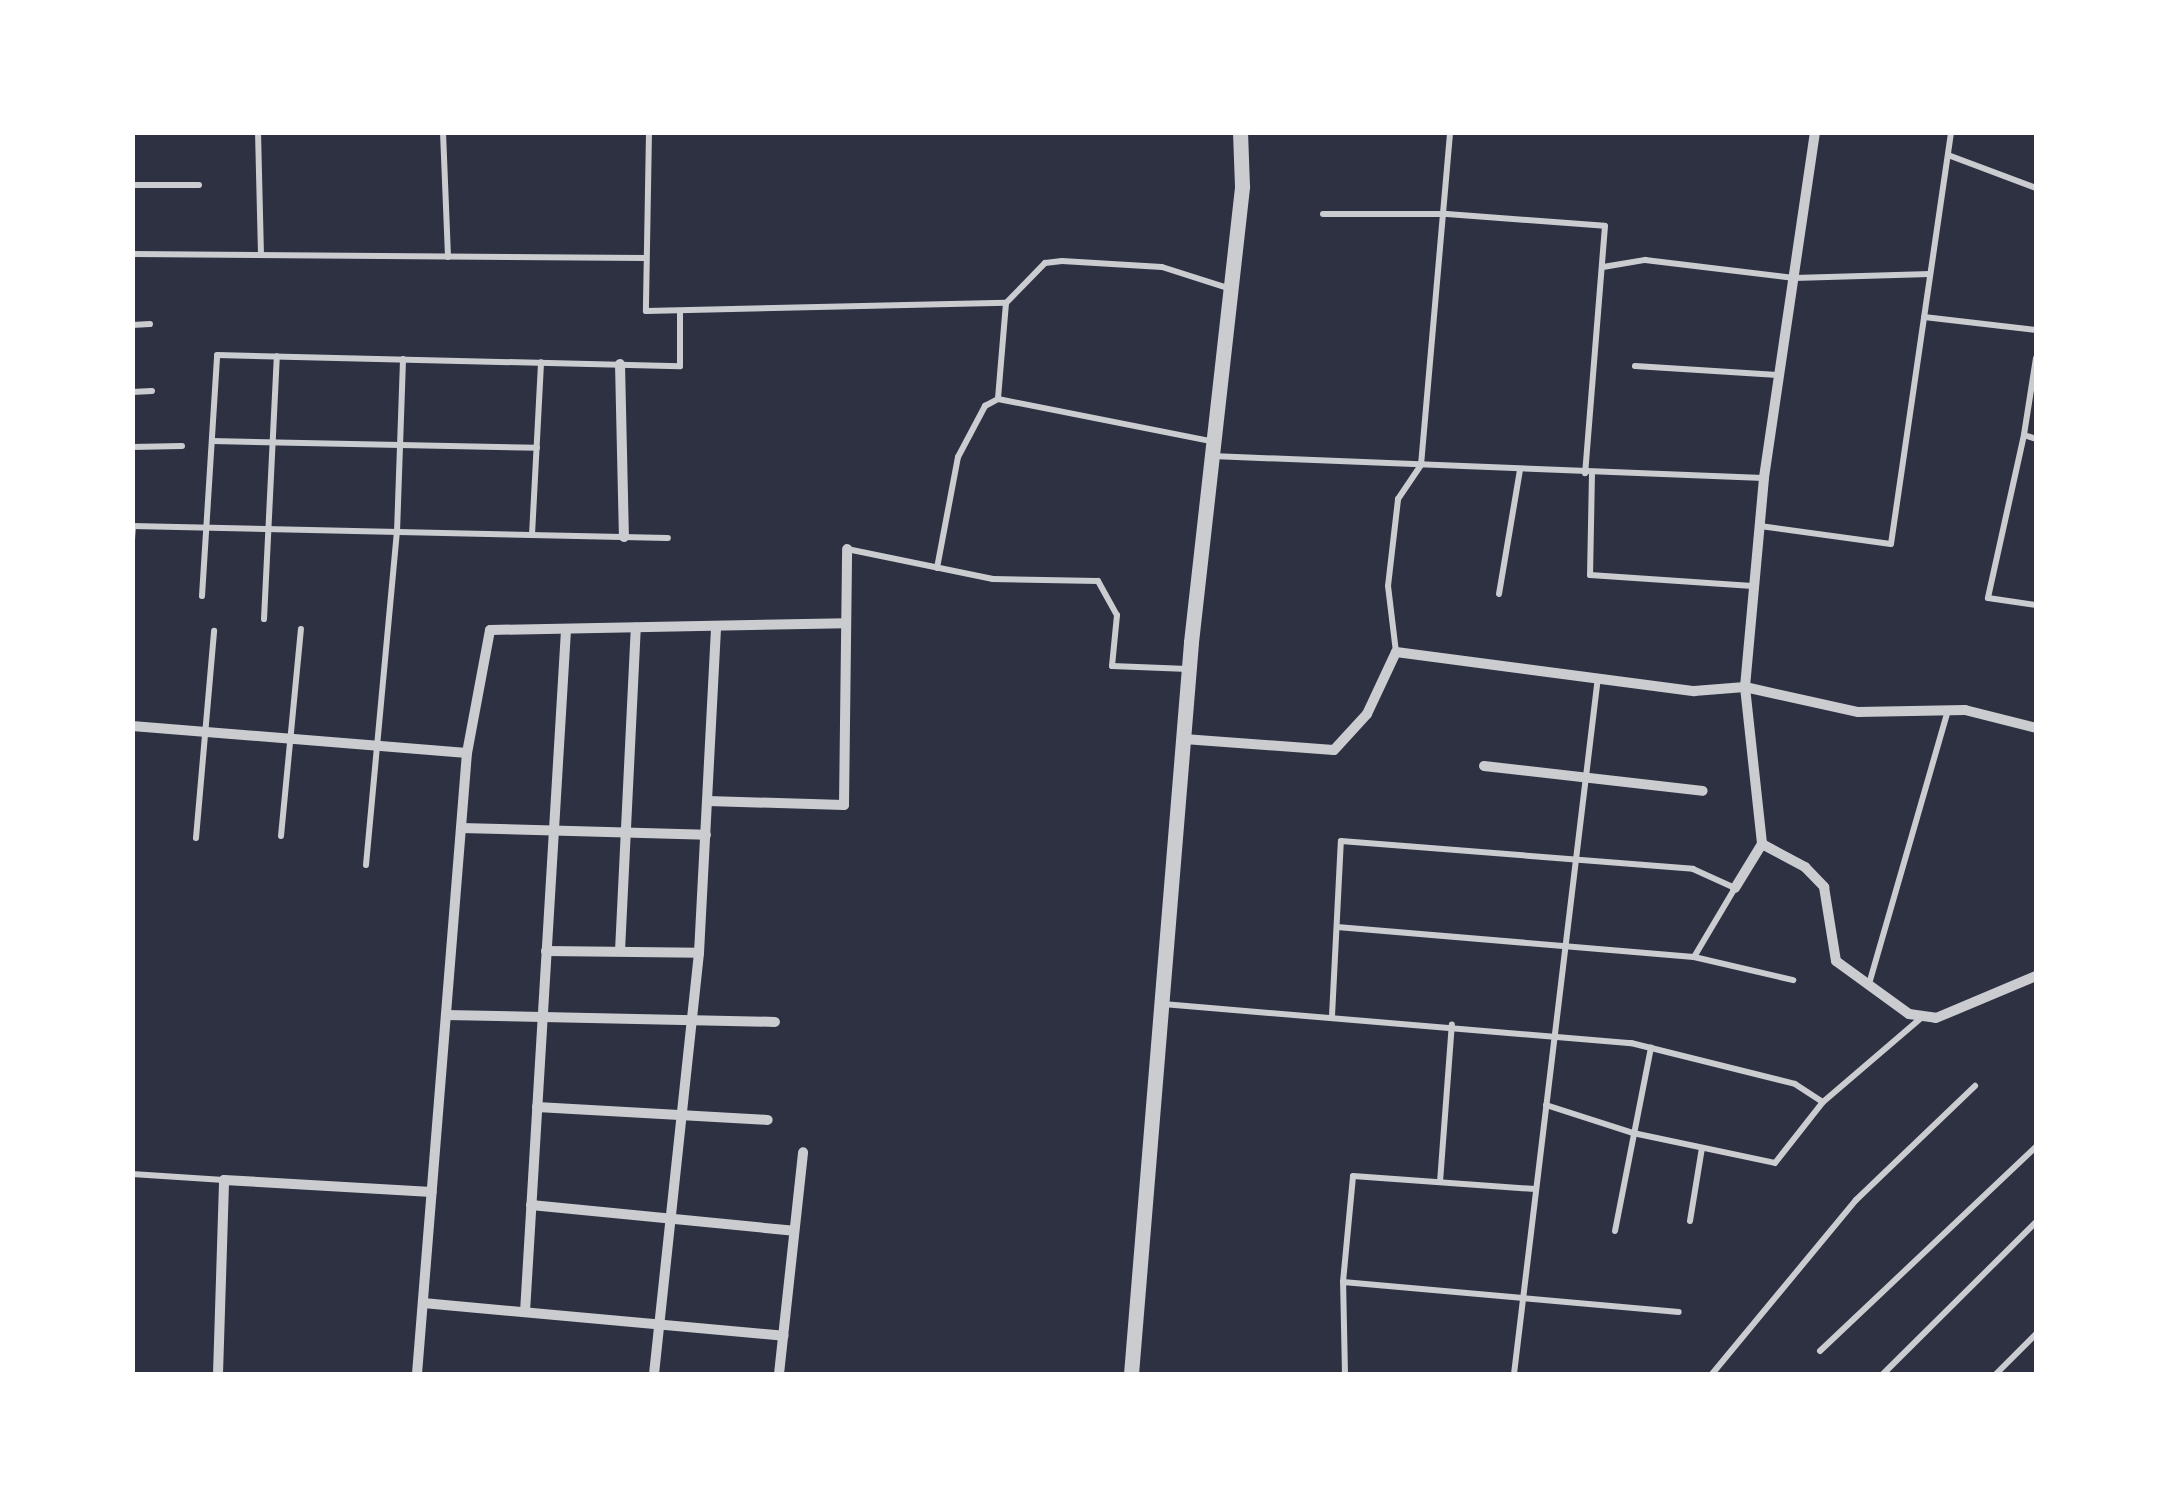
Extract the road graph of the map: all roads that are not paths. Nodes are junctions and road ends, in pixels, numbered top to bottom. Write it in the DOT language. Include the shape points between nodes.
graph roads {
  1 [pos="258,132"];
  2 [pos="444,132"];
  3 [pos="650,132"];
  4 [pos="1240,132"];
  5 [pos="1450,132"];
  6 [pos="1815,132"];
  7 [pos="1951,132"];
  8 [pos="1948,156"];
  9 [pos="132,185"];
  10 [pos="199,185"];
  11 [pos="2036,188"];
  12 [pos="1322,214"];
  13 [pos="1447,214"];
  14 [pos="132,254"];
  15 [pos="261,255"];
  16 [pos="448,257"];
  17 [pos="646,258"];
  18 [pos="1603,267"];
  19 [pos="1930,274"];
  20 [pos="1794,278"];
  21 [pos="1231,290"];
  22 [pos="1006,303"];
  23 [pos="680,311"];
  24 [pos="1924,316"];
  25 [pos="132,324"];
  26 [pos="150,324"];
  27 [pos="2036,330"];
  28 [pos="278,356"];
  29 [pos="2036,358"];
  30 [pos="403,359"];
  31 [pos="541,362"];
  32 [pos="620,364"];
  33 [pos="1636,366"];
  34 [pos="1779,376"];
  35 [pos="152,391"];
  36 [pos="132,392"];
  37 [pos="998,399"];
  38 [pos="2024,436"];
  39 [pos="2036,438"];
  40 [pos="212,441"];
  41 [pos="273,443"];
  42 [pos="182,446"];
  43 [pos="400,447"];
  44 [pos="132,448"];
  45 [pos="536,448"];
  46 [pos="1213,448"];
  47 [pos="1421,465"];
  48 [pos="1526,470"];
  49 [pos="1589,473"];
  50 [pos="1764,478"];
  51 [pos="133,526"];
  52 [pos="1759,526"];
  53 [pos="206,528"];
  54 [pos="269,529"];
  55 [pos="397,532"];
  56 [pos="532,535"];
  57 [pos="624,537"];
  58 [pos="668,538"];
  59 [pos="132,540"];
  60 [pos="847,550"];
  61 [pos="937,568"];
  62 [pos="1753,586"];
  63 [pos="1499,594"];
  64 [pos="202,596"];
  65 [pos="2036,606"];
  66 [pos="264,619"];
  67 [pos="846,624"];
  68 [pos="716,626"];
  69 [pos="636,627"];
  70 [pos="566,628"];
  71 [pos="214,630"];
  72 [pos="301,630"];
  73 [pos="1396,652"];
  74 [pos="1189,669"];
  75 [pos="1598,677"];
  76 [pos="1745,687"];
  77 [pos="1948,710"];
  78 [pos="132,726"];
  79 [pos="2036,728"];
  80 [pos="204,732"];
  81 [pos="288,739"];
  82 [pos="1184,739"];
  83 [pos="375,746"];
  84 [pos="466,753"];
  85 [pos="1484,766"];
  86 [pos="1586,777"];
  87 [pos="1703,791"];
  88 [pos="708,801"];
  89 [pos="460,828"];
  90 [pos="554,830"];
  91 [pos="626,833"];
  92 [pos="706,835"];
  93 [pos="281,836"];
  94 [pos="196,838"];
  95 [pos="1762,844"];
  96 [pos="1576,858"];
  97 [pos="366,865"];
  98 [pos="1735,888"];
  99 [pos="1337,926"];
  100 [pos="1566,943"];
  101 [pos="546,951"];
  102 [pos="620,951"];
  103 [pos="699,953"];
  104 [pos="1694,957"];
  105 [pos="2036,976"];
  106 [pos="1793,980"];
  107 [pos="1869,985"];
  108 [pos="1162,1004"];
  109 [pos="446,1016"];
  110 [pos="1332,1016"];
  111 [pos="1922,1016"];
  112 [pos="543,1017"];
  113 [pos="692,1020"];
  114 [pos="775,1022"];
  115 [pos="1452,1024"];
  116 [pos="1555,1032"];
  117 [pos="1651,1048"];
  118 [pos="1975,1086"];
  119 [pos="1823,1102"];
  120 [pos="1546,1105"];
  121 [pos="537,1107"];
  122 [pos="682,1115"];
  123 [pos="768,1120"];
  124 [pos="1633,1133"];
  125 [pos="2036,1147"];
  126 [pos="1702,1148"];
  127 [pos="803,1152"];
  128 [pos="132,1174"];
  129 [pos="224,1180"];
  130 [pos="1440,1182"];
  131 [pos="1536,1189"];
  132 [pos="432,1192"];
  133 [pos="531,1205"];
  134 [pos="671,1219"];
  135 [pos="1690,1220"];
  136 [pos="2036,1222"];
  137 [pos="794,1231"];
  138 [pos="1615,1231"];
  139 [pos="1343,1282"];
  140 [pos="1523,1298"];
  141 [pos="423,1303"];
  142 [pos="525,1312"];
  143 [pos="1679,1312"];
  144 [pos="660,1324"];
  145 [pos="2036,1334"];
  146 [pos="783,1336"];
  147 [pos="1820,1351"];
  148 [pos="218,1374"];
  149 [pos="418,1374"];
  150 [pos="654,1374"];
  151 [pos="779,1374"];
  152 [pos="1132,1374"];
  153 [pos="1345,1374"];
  154 [pos="1514,1374"];
  155 [pos="1712,1374"];
  156 [pos="1883,1374"];
  157 [pos="1996,1374"];
  1 -- 15 [label="lane"];
  2 -- 16 [label="lane"];
  3 -- 17 [label="lane"];
  4 -- 21 [label="street" via="1242,186"];
  5 -- 13 [label="lane"];
  6 -- 20 [label="street"];
  7 -- 8 [label="lane"];
  8 -- 11 [label="lane"];
  8 -- 19 [label="lane"];
  9 -- 10 [label="lane"];
  12 -- 13 [label="lane"];
  13 -- 18 [label="lane" via="1605,226"];
  13 -- 47 [label="lane"];
  14 -- 15 [label="lane"];
  15 -- 16 [label="lane"];
  16 -- 17 [label="lane"];
  17 -- 23 [label="lane" via="646,311"];
  18 -- 20 [label="lane" via="1644,260"];
  18 -- 49 [label="lane"];
  19 -- 20 [label="lane"];
  19 -- 24 [label="lane"];
  20 -- 34 [label="street"];
  21 -- 22 [label="lane" via="1162,268 1062,261 1046,263"];
  21 -- 46 [label="street"];
  22 -- 23 [label="lane"];
  22 -- 37 [label="lane"];
  23 -- 32 [label="lane" via="680,366"];
  24 -- 27 [label="lane"];
  24 -- 52 [label="lane" via="1891,544"];
  25 -- 26 [label="lane"];
  28 -- 30 [label="lane"];
  28 -- 40 [label="lane" via="218,354"];
  28 -- 41 [label="lane"];
  29 -- 38 [label="lane"];
  30 -- 31 [label="lane"];
  30 -- 43 [label="lane"];
  31 -- 32 [label="lane"];
  31 -- 45 [label="lane"];
  32 -- 57 [label="street"];
  33 -- 34 [label="lane"];
  34 -- 50 [label="street"];
  35 -- 36 [label="lane"];
  37 -- 46 [label="lane"];
  37 -- 61 [label="lane" via="985,406 958,457"];
  38 -- 39 [label="lane"];
  38 -- 65 [label="lane" via="1988,598"];
  40 -- 41 [label="lane"];
  40 -- 53 [label="lane"];
  41 -- 43 [label="lane"];
  41 -- 54 [label="lane"];
  42 -- 44 [label="lane"];
  43 -- 45 [label="lane"];
  43 -- 55 [label="lane"];
  45 -- 56 [label="lane"];
  46 -- 47 [label="lane"];
  46 -- 74 [label="street"];
  47 -- 48 [label="lane"];
  47 -- 73 [label="lane" via="1398,499 1388,586"];
  48 -- 49 [label="lane"];
  48 -- 63 [label="lane" via="1518,470 1518,512"];
  49 -- 50 [label="lane"];
  49 -- 62 [label="lane" via="1590,575"];
  50 -- 52 [label="street"];
  51 -- 53 [label="lane"];
  51 -- 59 [label="lane"];
  52 -- 62 [label="street"];
  53 -- 54 [label="lane"];
  53 -- 64 [label="lane"];
  54 -- 55 [label="lane"];
  54 -- 66 [label="lane"];
  55 -- 56 [label="lane"];
  55 -- 83 [label="lane"];
  56 -- 57 [label="lane"];
  57 -- 58 [label="lane"];
  60 -- 61 [label="lane"];
  60 -- 67 [label="street"];
  61 -- 74 [label="lane" via="994,580 1098,581 1117,615 1112,666"];
  62 -- 76 [label="street"];
  67 -- 68 [label="street"];
  67 -- 88 [label="street" via="844,805"];
  68 -- 69 [label="street"];
  68 -- 88 [label="street"];
  69 -- 70 [label="street"];
  69 -- 91 [label="street"];
  70 -- 84 [label="street" via="490,630"];
  70 -- 90 [label="street"];
  71 -- 80 [label="lane"];
  72 -- 81 [label="lane"];
  73 -- 75 [label="street"];
  73 -- 82 [label="street" via="1368,714 1334,750"];
  74 -- 82 [label="street"];
  75 -- 76 [label="street" via="1694,691"];
  75 -- 86 [label="lane"];
  76 -- 77 [label="street" via="1858,712"];
  76 -- 95 [label="street"];
  77 -- 79 [label="street"];
  77 -- 107 [label="lane"];
  78 -- 80 [label="street"];
  80 -- 81 [label="street"];
  80 -- 94 [label="lane"];
  81 -- 83 [label="street"];
  81 -- 93 [label="lane"];
  82 -- 108 [label="street"];
  83 -- 84 [label="street"];
  83 -- 97 [label="lane"];
  84 -- 89 [label="street"];
  85 -- 86 [label="street"];
  86 -- 87 [label="street"];
  86 -- 96 [label="lane"];
  88 -- 92 [label="street"];
  89 -- 90 [label="street"];
  89 -- 109 [label="street"];
  90 -- 91 [label="street"];
  90 -- 101 [label="street"];
  91 -- 92 [label="street"];
  91 -- 102 [label="street"];
  92 -- 103 [label="street"];
  95 -- 98 [label="street"];
  95 -- 107 [label="street" via="1805,867 1824,888 1836,962"];
  96 -- 98 [label="lane" via="1692,869"];
  96 -- 99 [label="lane" via="1341,841"];
  96 -- 100 [label="lane"];
  98 -- 104 [label="lane"];
  99 -- 100 [label="lane"];
  99 -- 110 [label="lane"];
  100 -- 104 [label="lane"];
  100 -- 116 [label="lane"];
  101 -- 102 [label="street"];
  101 -- 112 [label="street"];
  102 -- 103 [label="street"];
  103 -- 113 [label="street"];
  104 -- 106 [label="lane"];
  105 -- 111 [label="street" via="1936,1018"];
  107 -- 111 [label="street"];
  108 -- 110 [label="lane"];
  108 -- 152 [label="street"];
  109 -- 112 [label="street"];
  109 -- 132 [label="street"];
  110 -- 115 [label="lane"];
  111 -- 119 [label="lane"];
  112 -- 113 [label="street"];
  112 -- 121 [label="street"];
  113 -- 114 [label="street"];
  113 -- 122 [label="street"];
  115 -- 116 [label="lane"];
  115 -- 130 [label="lane"];
  116 -- 117 [label="lane"];
  116 -- 120 [label="lane"];
  117 -- 119 [label="lane" via="1795,1084"];
  117 -- 124 [label="lane"];
  118 -- 155 [label="lane" via="1856,1200"];
  119 -- 126 [label="lane" via="1774,1163"];
  120 -- 124 [label="lane"];
  120 -- 131 [label="lane"];
  121 -- 122 [label="street"];
  121 -- 133 [label="street"];
  122 -- 123 [label="street"];
  122 -- 134 [label="street"];
  124 -- 126 [label="lane"];
  124 -- 138 [label="lane"];
  125 -- 147 [label="lane"];
  126 -- 135 [label="lane"];
  127 -- 137 [label="street"];
  128 -- 129 [label="lane"];
  129 -- 132 [label="street"];
  129 -- 148 [label="street"];
  130 -- 131 [label="lane"];
  130 -- 139 [label="lane" via="1353,1176"];
  131 -- 140 [label="lane"];
  132 -- 141 [label="street"];
  133 -- 134 [label="street"];
  133 -- 142 [label="street"];
  134 -- 137 [label="street"];
  134 -- 144 [label="street"];
  136 -- 156 [label="lane"];
  137 -- 146 [label="street"];
  139 -- 140 [label="lane"];
  139 -- 153 [label="lane"];
  140 -- 143 [label="lane"];
  140 -- 154 [label="lane"];
  141 -- 142 [label="street"];
  141 -- 149 [label="street"];
  142 -- 144 [label="street"];
  144 -- 146 [label="street"];
  144 -- 150 [label="street"];
  145 -- 157 [label="lane"];
  146 -- 151 [label="street"];
}
